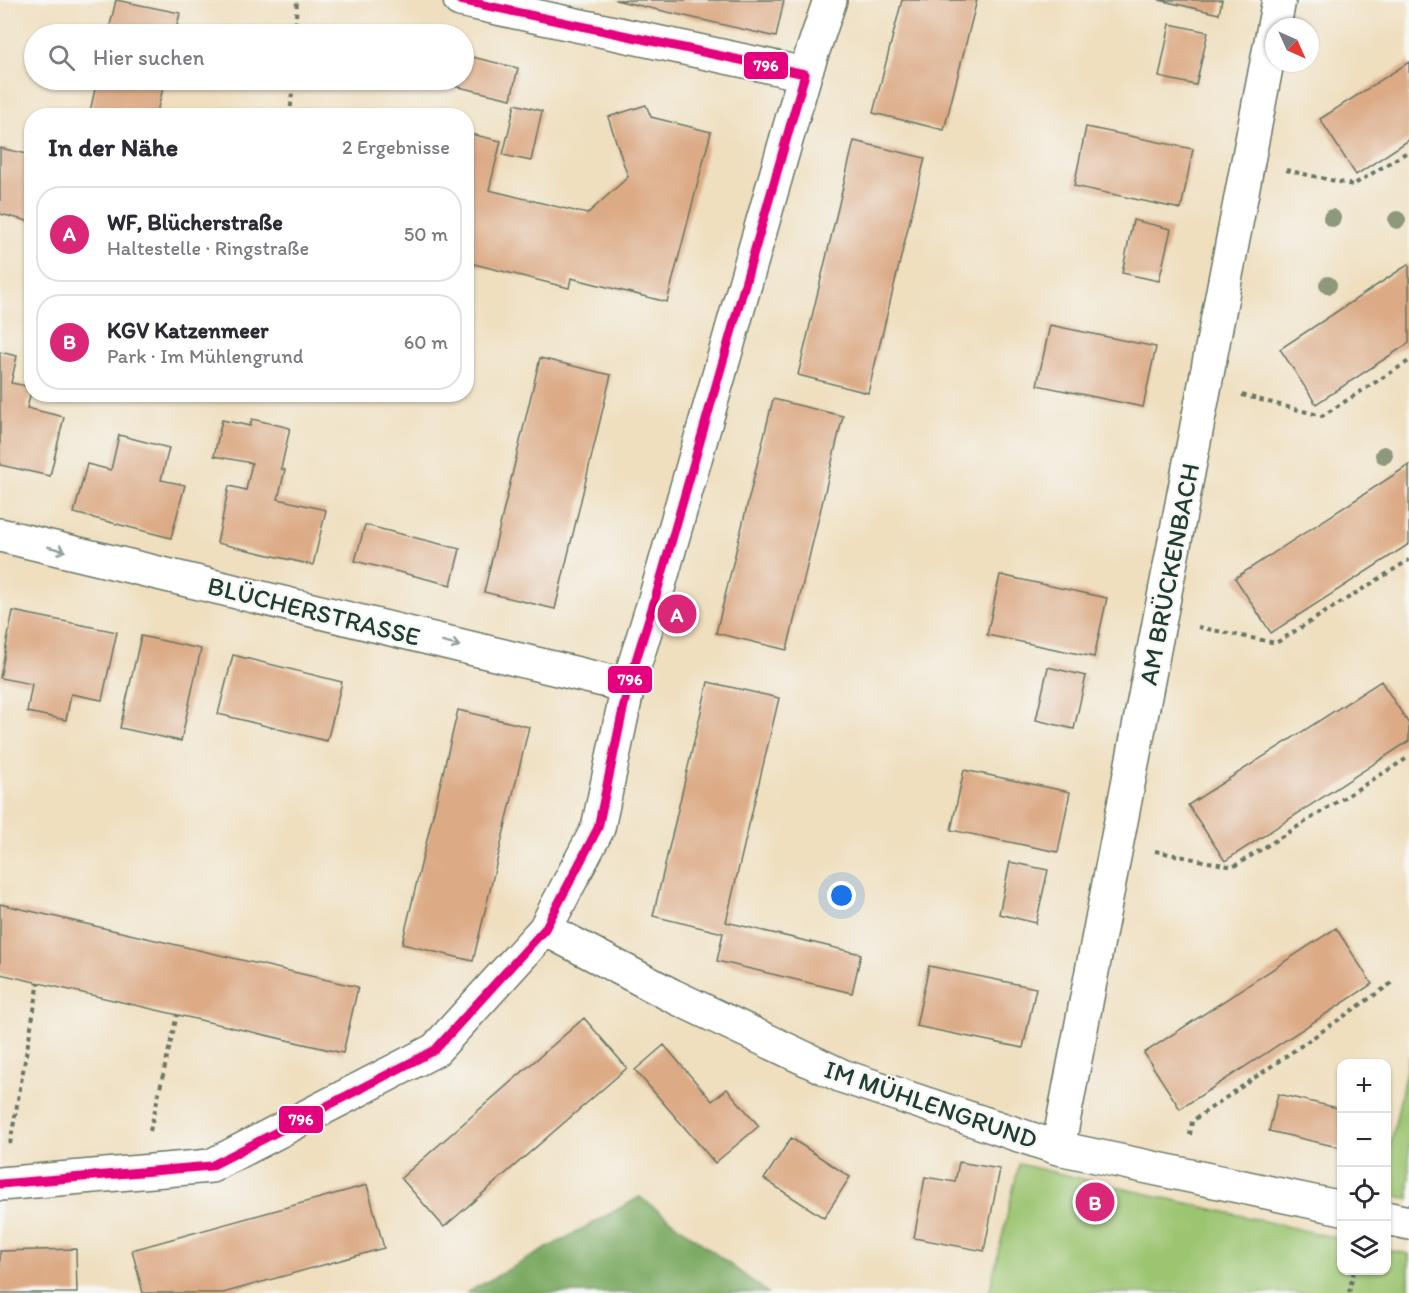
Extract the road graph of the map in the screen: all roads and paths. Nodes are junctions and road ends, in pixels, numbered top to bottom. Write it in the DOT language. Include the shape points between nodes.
graph roads {
  1 [pos="297,0"];
  2 [pos="460,0"];
  3 [pos="830,0"];
  4 [pos="1279,0"];
  5 [pos="296,24"];
  6 [pos="806,74"];
  7 [pos="291,90"];
  8 [pos="290,108"];
  9 [pos="1409,151"];
  10 [pos="1248,162"];
  11 [pos="1409,361"];
  12 [pos="1205,386"];
  13 [pos="0,536"];
  14 [pos="1409,560"];
  15 [pos="1160,619"];
  16 [pos="628,686"];
  17 [pos="1409,757"];
  18 [pos="1117,843"];
  19 [pos="545,929"];
  20 [pos="39,982"];
  21 [pos="1392,983"];
  22 [pos="177,1015"];
  23 [pos="1058,1148"];
  24 [pos="140,1172"];
  25 [pos="1186,1175"];
  26 [pos="1,1184"];
  27 [pos="1337,1207"];
  28 [pos="1391,1219"];
  29 [pos="1409,1223"];
  30 [pos="1353,1275"];
  31 [pos="1349,1293"];
  1 -- 5 [label="path"];
  2 -- 6 [label="street"];
  3 -- 6 [label="street"];
  4 -- 10 [label="street, AM BRÜCKENBACH"];
  6 -- 16 [label="street"];
  7 -- 8 [label="path"];
  9 -- 10 [label="path" via="1353,185"];
  10 -- 12 [label="street, AM BRÜCKENBACH"];
  11 -- 12 [label="path" via="1322,416"];
  12 -- 15 [label="street, AM BRÜCKENBACH"];
  13 -- 16 [label="street, BLÜCHERSTRASSE, one-way"];
  14 -- 15 [label="path" via="1276,643"];
  15 -- 18 [label="street, AM BRÜCKENBACH"];
  16 -- 19 [label="street" via="598,828"];
  17 -- 18 [label="path" via="1233,867"];
  18 -- 23 [label="street, AM BRÜCKENBACH"];
  19 -- 23 [label="street, IM MÜHLENGRUND" via="673,996 843,1076"];
  19 -- 24 [label="street" via="435,1050 211,1166"];
  20 -- 26 [label="path"];
  21 -- 25 [label="path" via="1191,1121"];
  22 -- 24 [label="path"];
  23 -- 25 [label="street, IM MÜHLENGRUND"];
  24 -- 26 [label="street"];
  25 -- 27 [label="street, IM MÜHLENGRUND"];
  28 -- 29 [label="street"];
  30 -- 31 [label="path"];
}
